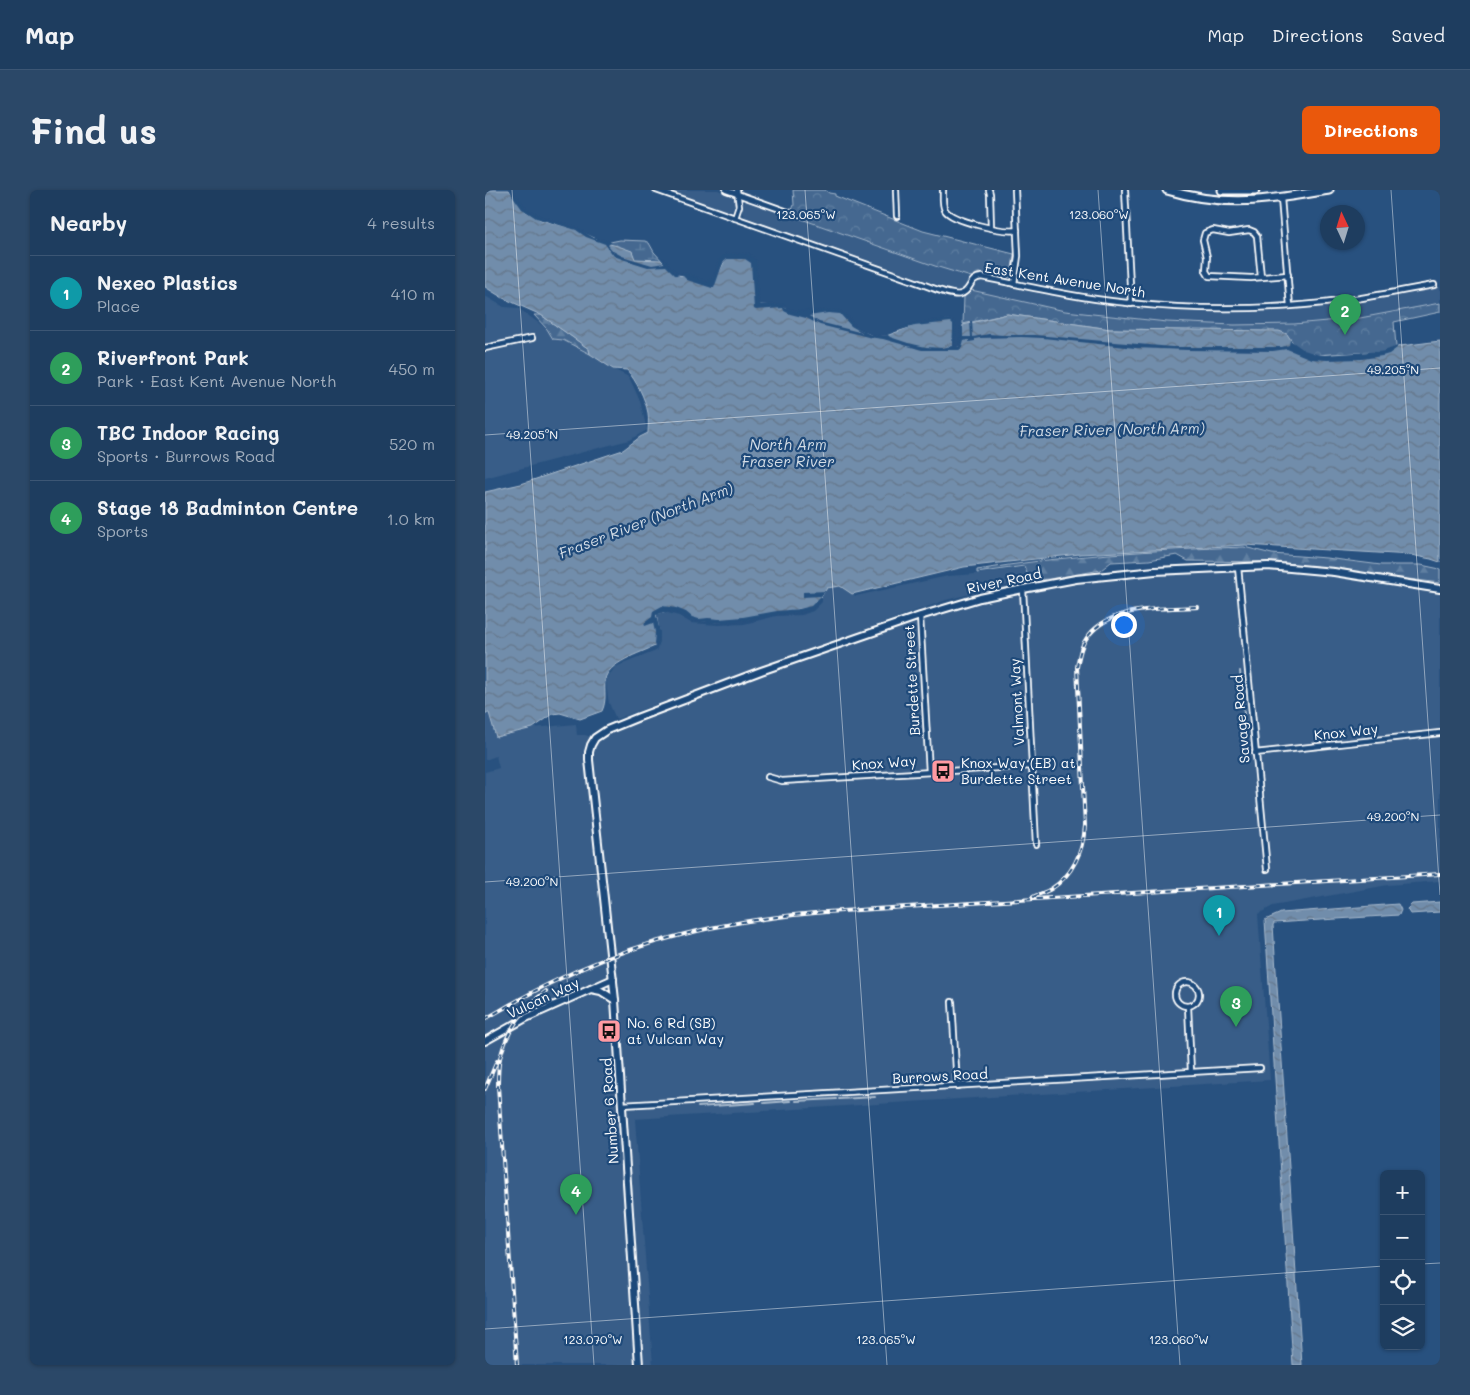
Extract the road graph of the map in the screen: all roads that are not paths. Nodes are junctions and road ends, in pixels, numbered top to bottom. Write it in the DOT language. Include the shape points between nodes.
graph roads {
  1 [pos="655,190"];
  2 [pos="726,190"];
  3 [pos="896,190"];
  4 [pos="943,190"];
  5 [pos="989,190"];
  6 [pos="1015,190"];
  7 [pos="1125,190"];
  8 [pos="1167,190"];
  9 [pos="1222,190"];
  10 [pos="1255,190"];
  11 [pos="1281,190"];
  12 [pos="1329,190"];
  13 [pos="737,192"];
  14 [pos="1281,198"];
  15 [pos="791,213"];
  16 [pos="897,216"];
  17 [pos="735,218"];
  18 [pos="991,228"];
  19 [pos="1017,230"];
  20 [pos="1288,275"];
  21 [pos="1261,277"];
  22 [pos="1014,284"];
  23 [pos="1434,285"];
  24 [pos="1131,304"];
  25 [pos="1290,306"];
  26 [pos="532,338"];
  27 [pos="485,348"];
  28 [pos="1238,567"];
  29 [pos="1023,589"];
  30 [pos="1440,589"];
  31 [pos="920,616"];
  32 [pos="1440,733"];
  33 [pos="595,738"];
  34 [pos="1255,753"];
  35 [pos="1032,766"];
  36 [pos="929,772"];
  37 [pos="768,776"];
  38 [pos="1036,844"];
  39 [pos="1267,869"];
  40 [pos="613,979"];
  41 [pos="591,989"];
  42 [pos="615,1000"];
  43 [pos="953,1002"];
  44 [pos="1188,1006"];
  45 [pos="485,1041"];
  46 [pos="1260,1068"];
  47 [pos="1191,1072"];
  48 [pos="957,1086"];
  49 [pos="622,1105"];
  50 [pos="639,1365"];
  1 -- 17 [label="street"];
  2 -- 13 [label="street"];
  3 -- 16 [label="street"];
  4 -- 18 [label="street" via="943,206 947,212"];
  5 -- 18 [label="street"];
  6 -- 19 [label="street"];
  7 -- 24 [label="street"];
  8 -- 14 [label="main road" via="1217,201 1252,202"];
  9 -- 10 [label="main road"];
  11 -- 14 [label="street"];
  12 -- 14 [label="main road"];
  13 -- 15 [label="street"];
  13 -- 17 [label="street" via="739,206"];
  14 -- 20 [label="street"];
  17 -- 22 [label="street, East Kent Avenue North" via="956,295 963,294 979,277"];
  18 -- 19 [label="street"];
  19 -- 22 [label="street"];
  20 -- 21 [label="street"];
  20 -- 25 [label="street"];
  21 -- 21 [label="street" via="1214,278 1207,275 1205,233 1213,230 1255,232"];
  22 -- 24 [label="street, East Kent Avenue North"];
  23 -- 25 [label="street, East Kent Avenue North"];
  24 -- 25 [label="street, East Kent Avenue North" via="1178,308"];
  26 -- 27 [label="street"];
  28 -- 29 [label="street, River Road" via="1076,579"];
  28 -- 30 [label="street, River Road" via="1326,571"];
  28 -- 34 [label="street, Savage Road"];
  29 -- 31 [label="street, River Road"];
  29 -- 35 [label="street, Valmont Way"];
  31 -- 33 [label="street, River Road" via="682,700 607,730"];
  31 -- 36 [label="street, Burdette Street"];
  32 -- 34 [label="street, Knox Way"];
  33 -- 40 [label="street, Number 6 Road" via="589,760"];
  34 -- 39 [label="street, Savage Road"];
  35 -- 36 [label="street, Knox Way"];
  35 -- 38 [label="street, Valmont Way"];
  36 -- 37 [label="street, Knox Way" via="783,781"];
  40 -- 41 [label="street, Vulcan Way"];
  40 -- 42 [label="street, Number 6 Road"];
  41 -- 42 [label="street"];
  41 -- 45 [label="street, Vulcan Way"];
  42 -- 49 [label="street, Number 6 Road"];
  43 -- 48 [label="street"];
  44 -- 44 [label="street" via="1195,1003 1199,993 1197,986 1187,982 1179,986 1176,993 1178,1000"];
  44 -- 47 [label="street"];
  46 -- 47 [label="street, Burrows Road"];
  47 -- 48 [label="street, Burrows Road"];
  48 -- 49 [label="street, Burrows Road"];
  49 -- 50 [label="street, Number 6 Road"];
}
